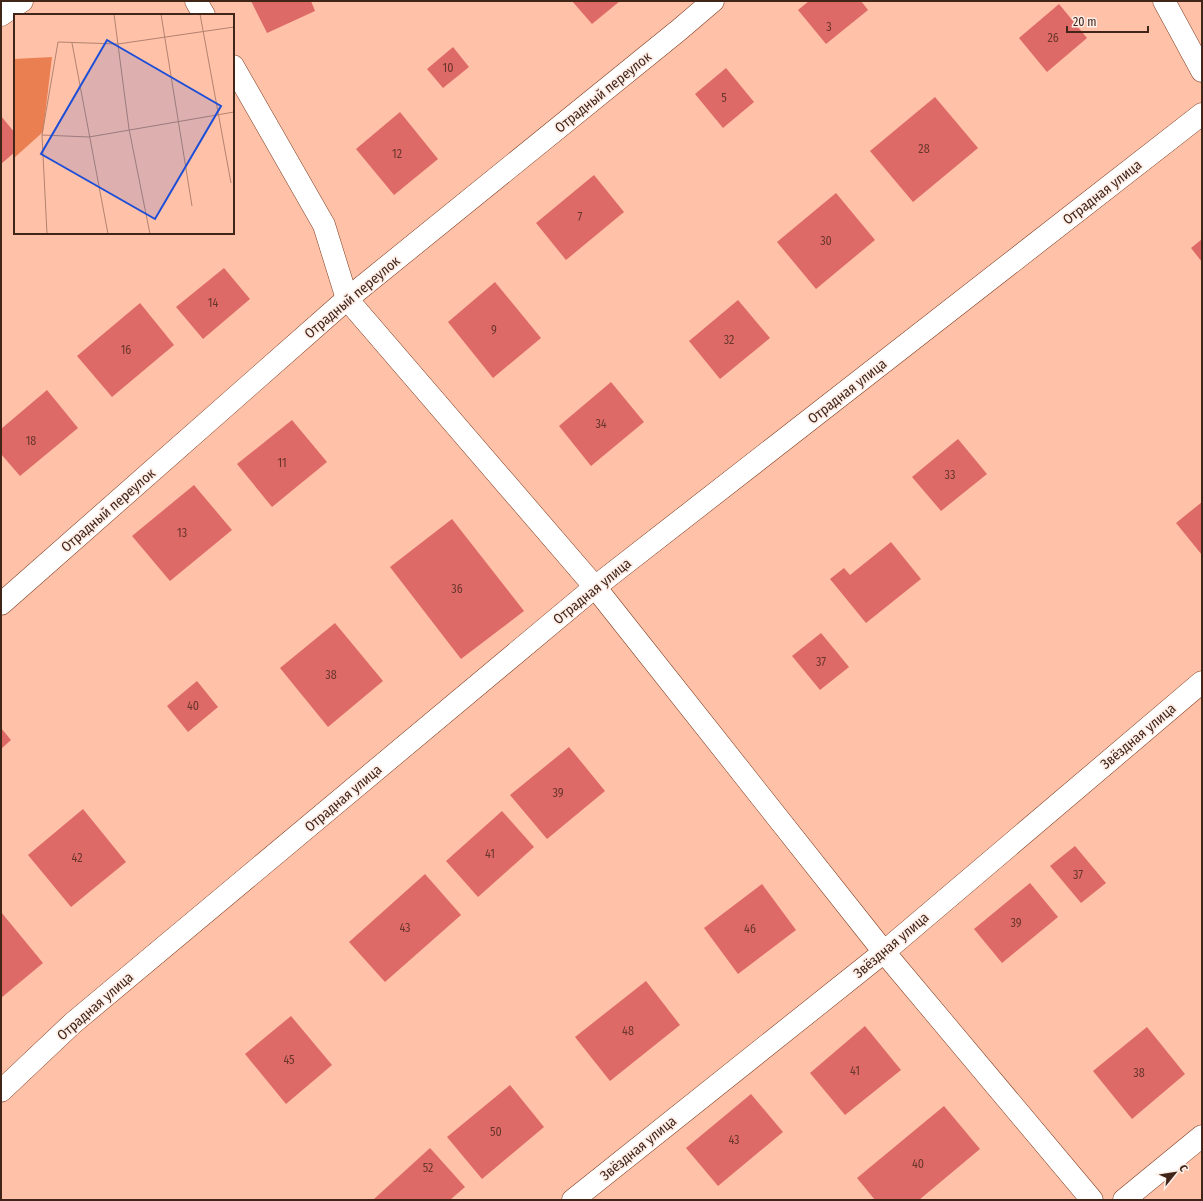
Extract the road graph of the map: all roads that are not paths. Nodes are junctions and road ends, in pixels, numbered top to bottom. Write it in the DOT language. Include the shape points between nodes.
graph roads {
  1 [pos="22,1"];
  2 [pos="196,1"];
  3 [pos="713,1"];
  4 [pos="1164,1"];
  5 [pos="203,14"];
  6 [pos="1,15"];
  7 [pos="234,68"];
  8 [pos="1202,71"];
  9 [pos="1202,114"];
  10 [pos="347,299"];
  11 [pos="595,587"];
  12 [pos="1,604"];
  13 [pos="1202,682"];
  14 [pos="884,952"];
  15 [pos="1,1091"];
  16 [pos="1202,1136"];
  17 [pos="573,1200"];
  18 [pos="1092,1200"];
  19 [pos="1124,1200"];
  1 -- 6 [label="street"];
  2 -- 5 [label="street"];
  3 -- 10 [label="street, Отрадный переулок"];
  4 -- 8 [label="street"];
  7 -- 10 [label="street" via="324,225"];
  9 -- 11 [label="street, Отрадная улица"];
  10 -- 11 [label="street"];
  10 -- 12 [label="street, Отрадный переулок"];
  11 -- 14 [label="street"];
  11 -- 15 [label="street, Отрадная улица" via="73,1023"];
  13 -- 14 [label="street, Звёздная улица"];
  14 -- 17 [label="street, Звёздная улица"];
  14 -- 18 [label="street"];
  16 -- 19 [label="street"];
}
